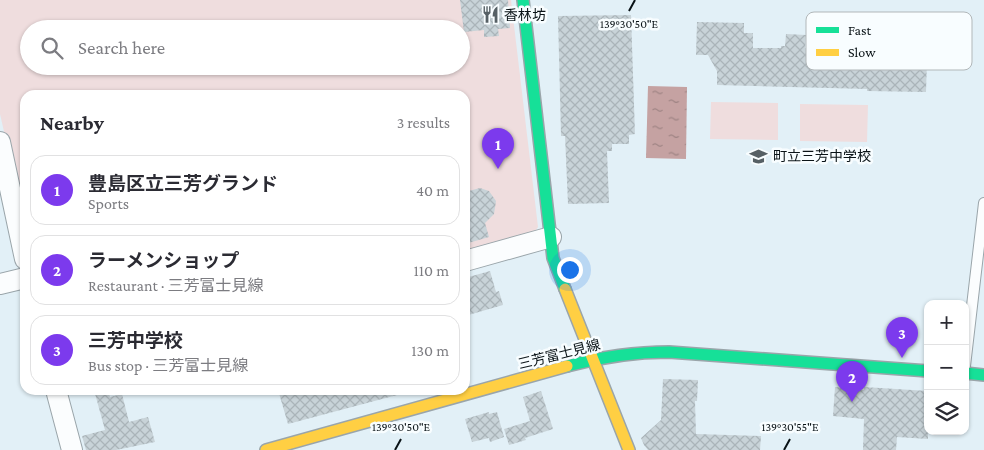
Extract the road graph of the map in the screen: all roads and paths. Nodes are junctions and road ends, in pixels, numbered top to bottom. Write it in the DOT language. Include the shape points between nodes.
graph roads {
  1 [pos="524,0"];
  2 [pos="0,142"];
  3 [pos="984,203"];
  4 [pos="20,236"];
  5 [pos="551,237"];
  6 [pos="470,260"];
  7 [pos="20,279"];
  8 [pos="0,284"];
  9 [pos="967,345"];
  10 [pos="593,359"];
  11 [pos="924,371"];
  12 [pos="969,373"];
  13 [pos="984,375"];
  14 [pos="470,393"];
  15 [pos="57,395"];
  16 [pos="461,395"];
  17 [pos="72,450"];
  18 [pos="266,450"];
  19 [pos="629,450"];
  1 -- 5 [label="main road"];
  2 -- 4 [label="street"];
  3 -- 9 [label="lane"];
  5 -- 6 [label="street"];
  5 -- 10 [label="main road" via="553,258"];
  7 -- 8 [label="street"];
  10 -- 11 [label="main road, 三芳富士見線" via="669,352"];
  10 -- 14 [label="main road, 三芳富士見線"];
  10 -- 19 [label="main road"];
  12 -- 13 [label="main road"];
  15 -- 17 [label="street"];
  16 -- 18 [label="main road, 三芳富士見線"];
}
